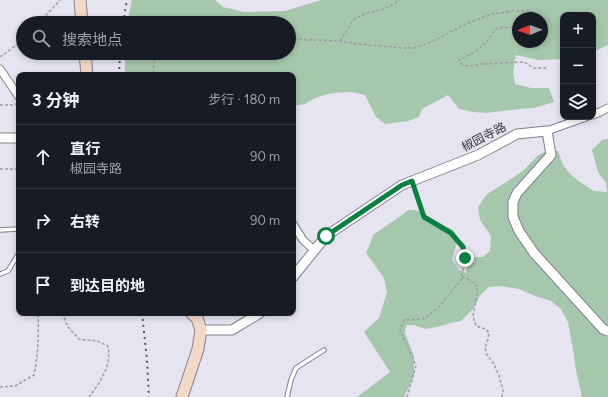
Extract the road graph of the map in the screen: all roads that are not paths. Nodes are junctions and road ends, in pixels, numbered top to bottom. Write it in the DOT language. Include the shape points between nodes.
graph roads {
  1 [pos="80,0"];
  2 [pos="81,16"];
  3 [pos="86,60"];
  4 [pos="0,69"];
  5 [pos="87,72"];
  6 [pos="16,93"];
  7 [pos="608,108"];
  8 [pos="596,114"];
  9 [pos="578,120"];
  10 [pos="547,131"];
  11 [pos="0,138"];
  12 [pos="16,138"];
  13 [pos="296,228"];
  14 [pos="16,229"];
  15 [pos="0,230"];
  16 [pos="314,250"];
  17 [pos="16,258"];
  18 [pos="296,273"];
  19 [pos="0,274"];
  20 [pos="195,316"];
  21 [pos="255,316"];
  22 [pos="201,330"];
  23 [pos="608,331"];
  24 [pos="324,350"];
  25 [pos="182,397"];
  26 [pos="287,397"];
  1 -- 2 [label="main road"];
  3 -- 5 [label="main road"];
  4 -- 6 [label="street"];
  7 -- 8 [label="street"];
  9 -- 10 [label="street"];
  10 -- 16 [label="street, 椒园寺路" via="517,134 478,155 402,185 326,236"];
  10 -- 23 [label="street" via="551,155 517,193 513,202 513,217 534,253 603,329"];
  11 -- 12 [label="street"];
  13 -- 16 [label="street"];
  14 -- 15 [label="lane"];
  16 -- 18 [label="street, 椒园寺路"];
  17 -- 19 [label="lane" via="8,271"];
  20 -- 22 [label="main road"];
  21 -- 22 [label="street" via="232,330"];
  22 -- 25 [label="main road" via="198,349"];
  24 -- 26 [label="lane" via="296,368"];
}
